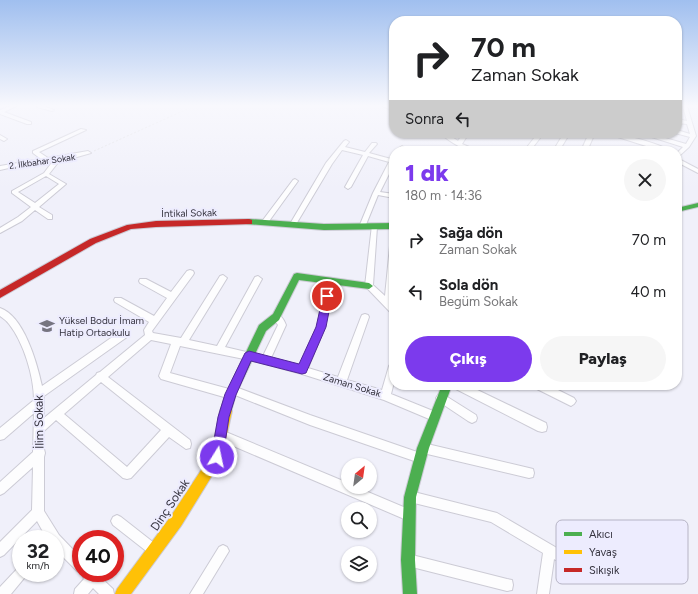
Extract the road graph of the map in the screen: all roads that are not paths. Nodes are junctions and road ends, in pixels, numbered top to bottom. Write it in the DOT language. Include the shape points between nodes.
graph roads {
  1 [pos="75,134"];
  2 [pos="684,134"];
  3 [pos="693,136"];
  4 [pos="449,138"];
  5 [pos="537,138"];
  6 [pos="626,138"];
  7 [pos="660,138"];
  8 [pos="346,142"];
  9 [pos="374,144"];
  10 [pos="459,146"];
  11 [pos="531,146"];
  12 [pos="654,146"];
  13 [pos="688,146"];
  14 [pos="341,148"];
  15 [pos="682,151"];
  16 [pos="88,153"];
  17 [pos="366,154"];
  18 [pos="389,159"];
  19 [pos="57,160"];
  20 [pos="48,161"];
  21 [pos="682,163"];
  22 [pos="0,168"];
  23 [pos="389,169"];
  24 [pos="698,171"];
  25 [pos="46,174"];
  26 [pos="295,181"];
  27 [pos="348,186"];
  28 [pos="376,193"];
  29 [pos="389,195"];
  30 [pos="698,205"];
  31 [pos="35,206"];
  32 [pos="682,209"];
  33 [pos="50,216"];
  34 [pos="265,222"];
  35 [pos="293,224"];
  36 [pos="389,226"];
  37 [pos="362,227"];
  38 [pos="374,227"];
  39 [pos="0,231"];
  40 [pos="190,273"];
  41 [pos="223,278"];
  42 [pos="258,279"];
  43 [pos="144,281"];
  44 [pos="330,281"];
  45 [pos="369,286"];
  46 [pos="389,293"];
  47 [pos="0,294"];
  48 [pos="173,296"];
  49 [pos="118,300"];
  50 [pos="388,304"];
  51 [pos="0,311"];
  52 [pos="276,316"];
  53 [pos="365,317"];
  54 [pos="155,321"];
  55 [pos="124,334"];
  56 [pos="150,336"];
  57 [pos="180,341"];
  58 [pos="219,350"];
  59 [pos="249,356"];
  60 [pos="265,360"];
  61 [pos="302,370"];
  62 [pos="100,376"];
  63 [pos="341,382"];
  64 [pos="389,383"];
  65 [pos="445,390"];
  66 [pos="467,390"];
  67 [pos="548,390"];
  68 [pos="232,392"];
  69 [pos="385,396"];
  70 [pos="39,398"];
  71 [pos="441,398"];
  72 [pos="571,401"];
  73 [pos="56,414"];
  74 [pos="434,416"];
  75 [pos="472,418"];
  76 [pos="542,427"];
  77 [pos="39,428"];
  78 [pos="168,430"];
  79 [pos="0,435"];
  80 [pos="221,435"];
  81 [pos="186,444"];
  82 [pos="40,453"];
  83 [pos="422,453"];
  84 [pos="529,473"];
  85 [pos="0,489"];
  86 [pos="410,497"];
  87 [pos="38,512"];
  88 [pos="409,515"];
  89 [pos="117,521"];
  90 [pos="49,530"];
  91 [pos="64,549"];
  92 [pos="154,550"];
  93 [pos="549,550"];
  94 [pos="0,551"];
  95 [pos="223,551"];
  96 [pos="556,554"];
  97 [pos="72,558"];
  98 [pos="408,560"];
  99 [pos="13,582"];
  100 [pos="87,582"];
  101 [pos="96,582"];
  102 [pos="507,585"];
  103 [pos="2,594"];
  104 [pos="80,594"];
  105 [pos="108,594"];
  106 [pos="122,594"];
  107 [pos="196,594"];
  108 [pos="410,594"];
  109 [pos="543,594"];
  1 -- 20 [label="street" via="35,152"];
  2 -- 3 [label="street"];
  3 -- 13 [label="street"];
  4 -- 10 [label="street"];
  5 -- 11 [label="street"];
  6 -- 12 [label="street"];
  7 -- 13 [label="street"];
  8 -- 14 [label="street"];
  9 -- 17 [label="street"];
  13 -- 15 [label="street"];
  14 -- 17 [label="street"];
  14 -- 35 [label="street" via="329,163"];
  16 -- 19 [label="street, 2. İlkbahar Sokak"];
  17 -- 18 [label="street"];
  17 -- 27 [label="street"];
  19 -- 20 [label="street, 2. İlkbahar Sokak"];
  19 -- 25 [label="street"];
  20 -- 22 [label="street, 2. İlkbahar Sokak"];
  21 -- 24 [label="street"];
  23 -- 28 [label="street"];
  25 -- 31 [label="street" via="63,184"];
  25 -- 31 [label="street" via="14,192"];
  26 -- 34 [label="street"];
  28 -- 29 [label="street"];
  28 -- 37 [label="street"];
  30 -- 32 [label="street"];
  31 -- 33 [label="street"];
  31 -- 39 [label="street"];
  34 -- 35 [label="street, İntikal Sokak"];
  34 -- 47 [label="street, İntikal Sokak" via="156,224 111,232"];
  35 -- 37 [label="street, İntikal Sokak"];
  36 -- 38 [label="street, İntikal Sokak"];
  37 -- 38 [label="street, İntikal Sokak"];
  38 -- 45 [label="street"];
  40 -- 48 [label="street"];
  41 -- 57 [label="street"];
  42 -- 58 [label="street"];
  43 -- 48 [label="street"];
  44 -- 45 [label="street"];
  44 -- 52 [label="street, Dinç Sokak" via="297,276"];
  44 -- 61 [label="street" via="321,327"];
  45 -- 50 [label="street"];
  46 -- 50 [label="street"];
  48 -- 54 [label="street"];
  49 -- 54 [label="street"];
  51 -- 70 [label="street, İlim Sokak" via="12,321 27,348"];
  52 -- 59 [label="street, Dinç Sokak" via="262,328"];
  52 -- 60 [label="street" via="282,325"];
  53 -- 63 [label="street"];
  54 -- 56 [label="street" via="148,330"];
  55 -- 70 [label="street"];
  56 -- 57 [label="street, Zaman Sokak"];
  56 -- 62 [label="street"];
  57 -- 58 [label="street, Zaman Sokak"];
  57 -- 68 [label="street" via="164,376"];
  58 -- 59 [label="street, Zaman Sokak"];
  59 -- 60 [label="street, Zaman Sokak"];
  59 -- 68 [label="street, Dinç Sokak"];
  60 -- 61 [label="street, Zaman Sokak"];
  61 -- 63 [label="street, Zaman Sokak"];
  62 -- 73 [label="street"];
  62 -- 78 [label="street"];
  63 -- 69 [label="street, Zaman Sokak"];
  64 -- 69 [label="street"];
  65 -- 71 [label="street"];
  66 -- 76 [label="street"];
  67 -- 72 [label="street"];
  68 -- 80 [label="street, Dinç Sokak"];
  68 -- 83 [label="street" via="310,420"];
  69 -- 74 [label="street, Zaman Sokak"];
  70 -- 77 [label="street, İlim Sokak"];
  70 -- 79 [label="street"];
  71 -- 74 [label="street"];
  71 -- 75 [label="street"];
  73 -- 77 [label="street"];
  73 -- 78 [label="street" via="127,474"];
  74 -- 83 [label="street"];
  77 -- 82 [label="street, İlim Sokak"];
  78 -- 81 [label="street"];
  80 -- 88 [label="street"];
  80 -- 92 [label="street, Dinç Sokak" via="217,457"];
  82 -- 85 [label="street"];
  82 -- 87 [label="street, İlim Sokak"];
  83 -- 84 [label="street"];
  83 -- 86 [label="street"];
  86 -- 88 [label="street"];
  86 -- 93 [label="street" via="493,517"];
  87 -- 90 [label="street"];
  87 -- 94 [label="street"];
  88 -- 98 [label="street"];
  89 -- 92 [label="street"];
  91 -- 97 [label="street"];
  92 -- 106 [label="street, Dinç Sokak"];
  93 -- 96 [label="street"];
  93 -- 109 [label="street"];
  95 -- 107 [label="street"];
  98 -- 102 [label="street"];
  98 -- 108 [label="street"];
  99 -- 103 [label="street"];
  100 -- 104 [label="street"];
  101 -- 105 [label="street"];
}
